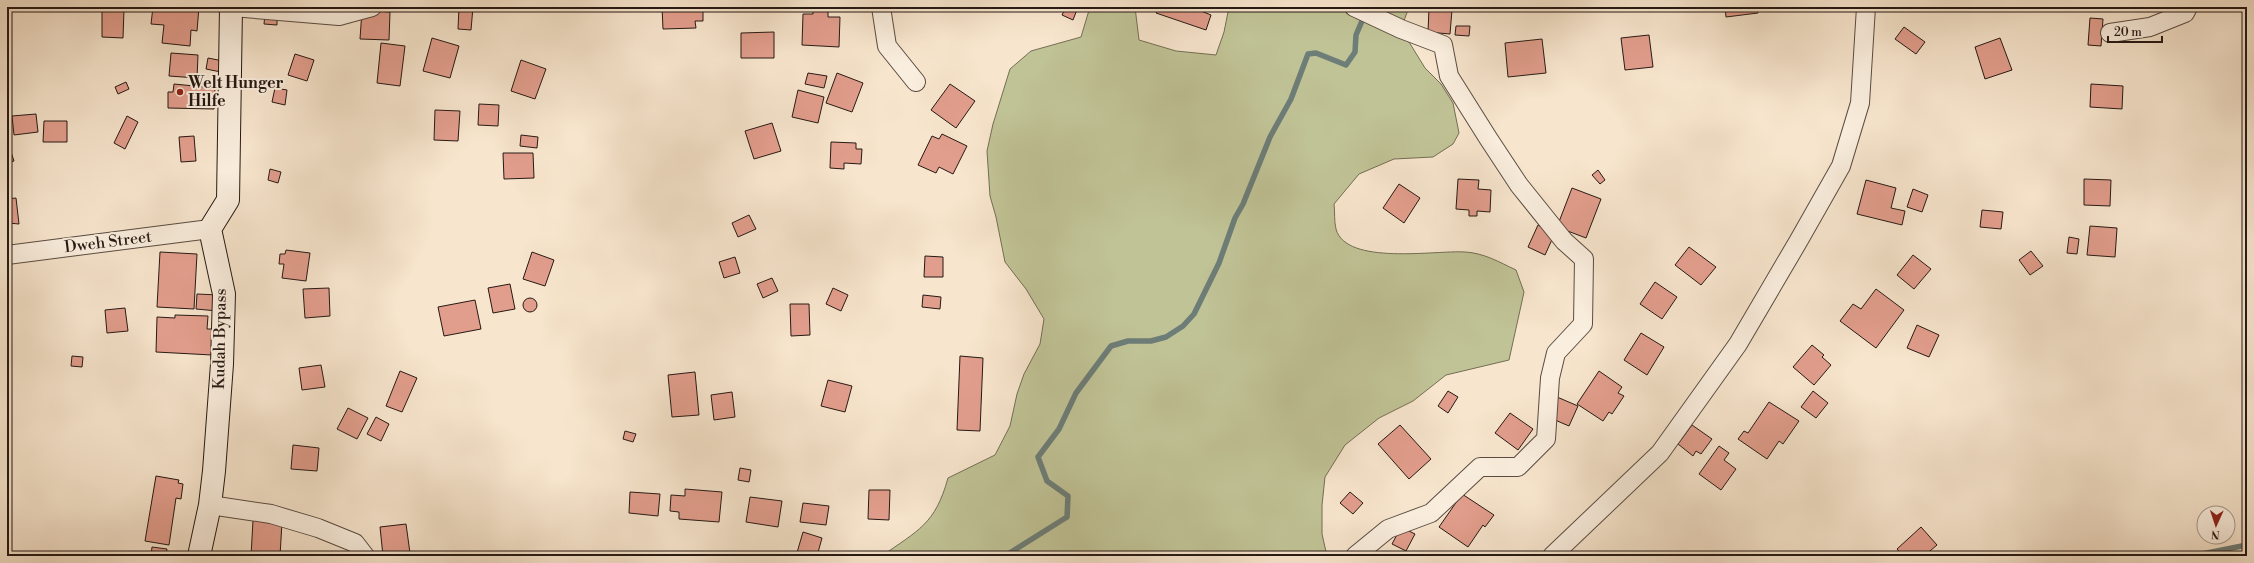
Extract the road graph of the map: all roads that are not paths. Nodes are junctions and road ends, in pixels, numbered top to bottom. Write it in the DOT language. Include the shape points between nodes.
graph roads {
  1 [pos="232,7"];
  2 [pos="372,7"];
  3 [pos="881,7"];
  4 [pos="1354,7"];
  5 [pos="1866,7"];
  6 [pos="2188,7"];
  7 [pos="2110,33"];
  8 [pos="916,82"];
  9 [pos="210,229"];
  10 [pos="7,255"];
  11 [pos="210,505"];
  12 [pos="199,556"];
  13 [pos="365,556"];
  14 [pos="1355,556"];
  15 [pos="1552,556"];
  1 -- 2 [label="street" via="339,16"];
  1 -- 9 [label="street" via="228,200"];
  3 -- 8 [label="street" via="887,46"];
  4 -- 14 [label="street" via="1443,45 1448,76 1503,161 1564,241 1584,258 1583,324 1556,353 1550,378 1546,439 1518,467 1480,467 1431,513 1388,530"];
  5 -- 15 [label="street" via="1858,110 1841,166 1799,240 1738,344 1660,453"];
  6 -- 7 [label="street" via="2185,13 2150,28"];
  9 -- 10 [label="street, Dweh Street"];
  9 -- 11 [label="street, Kudah Bypass" via="224,294 222,364"];
  11 -- 12 [label="street, Kudah Bypass"];
  11 -- 13 [label="street" via="270,514 318,528 355,543"];
}
